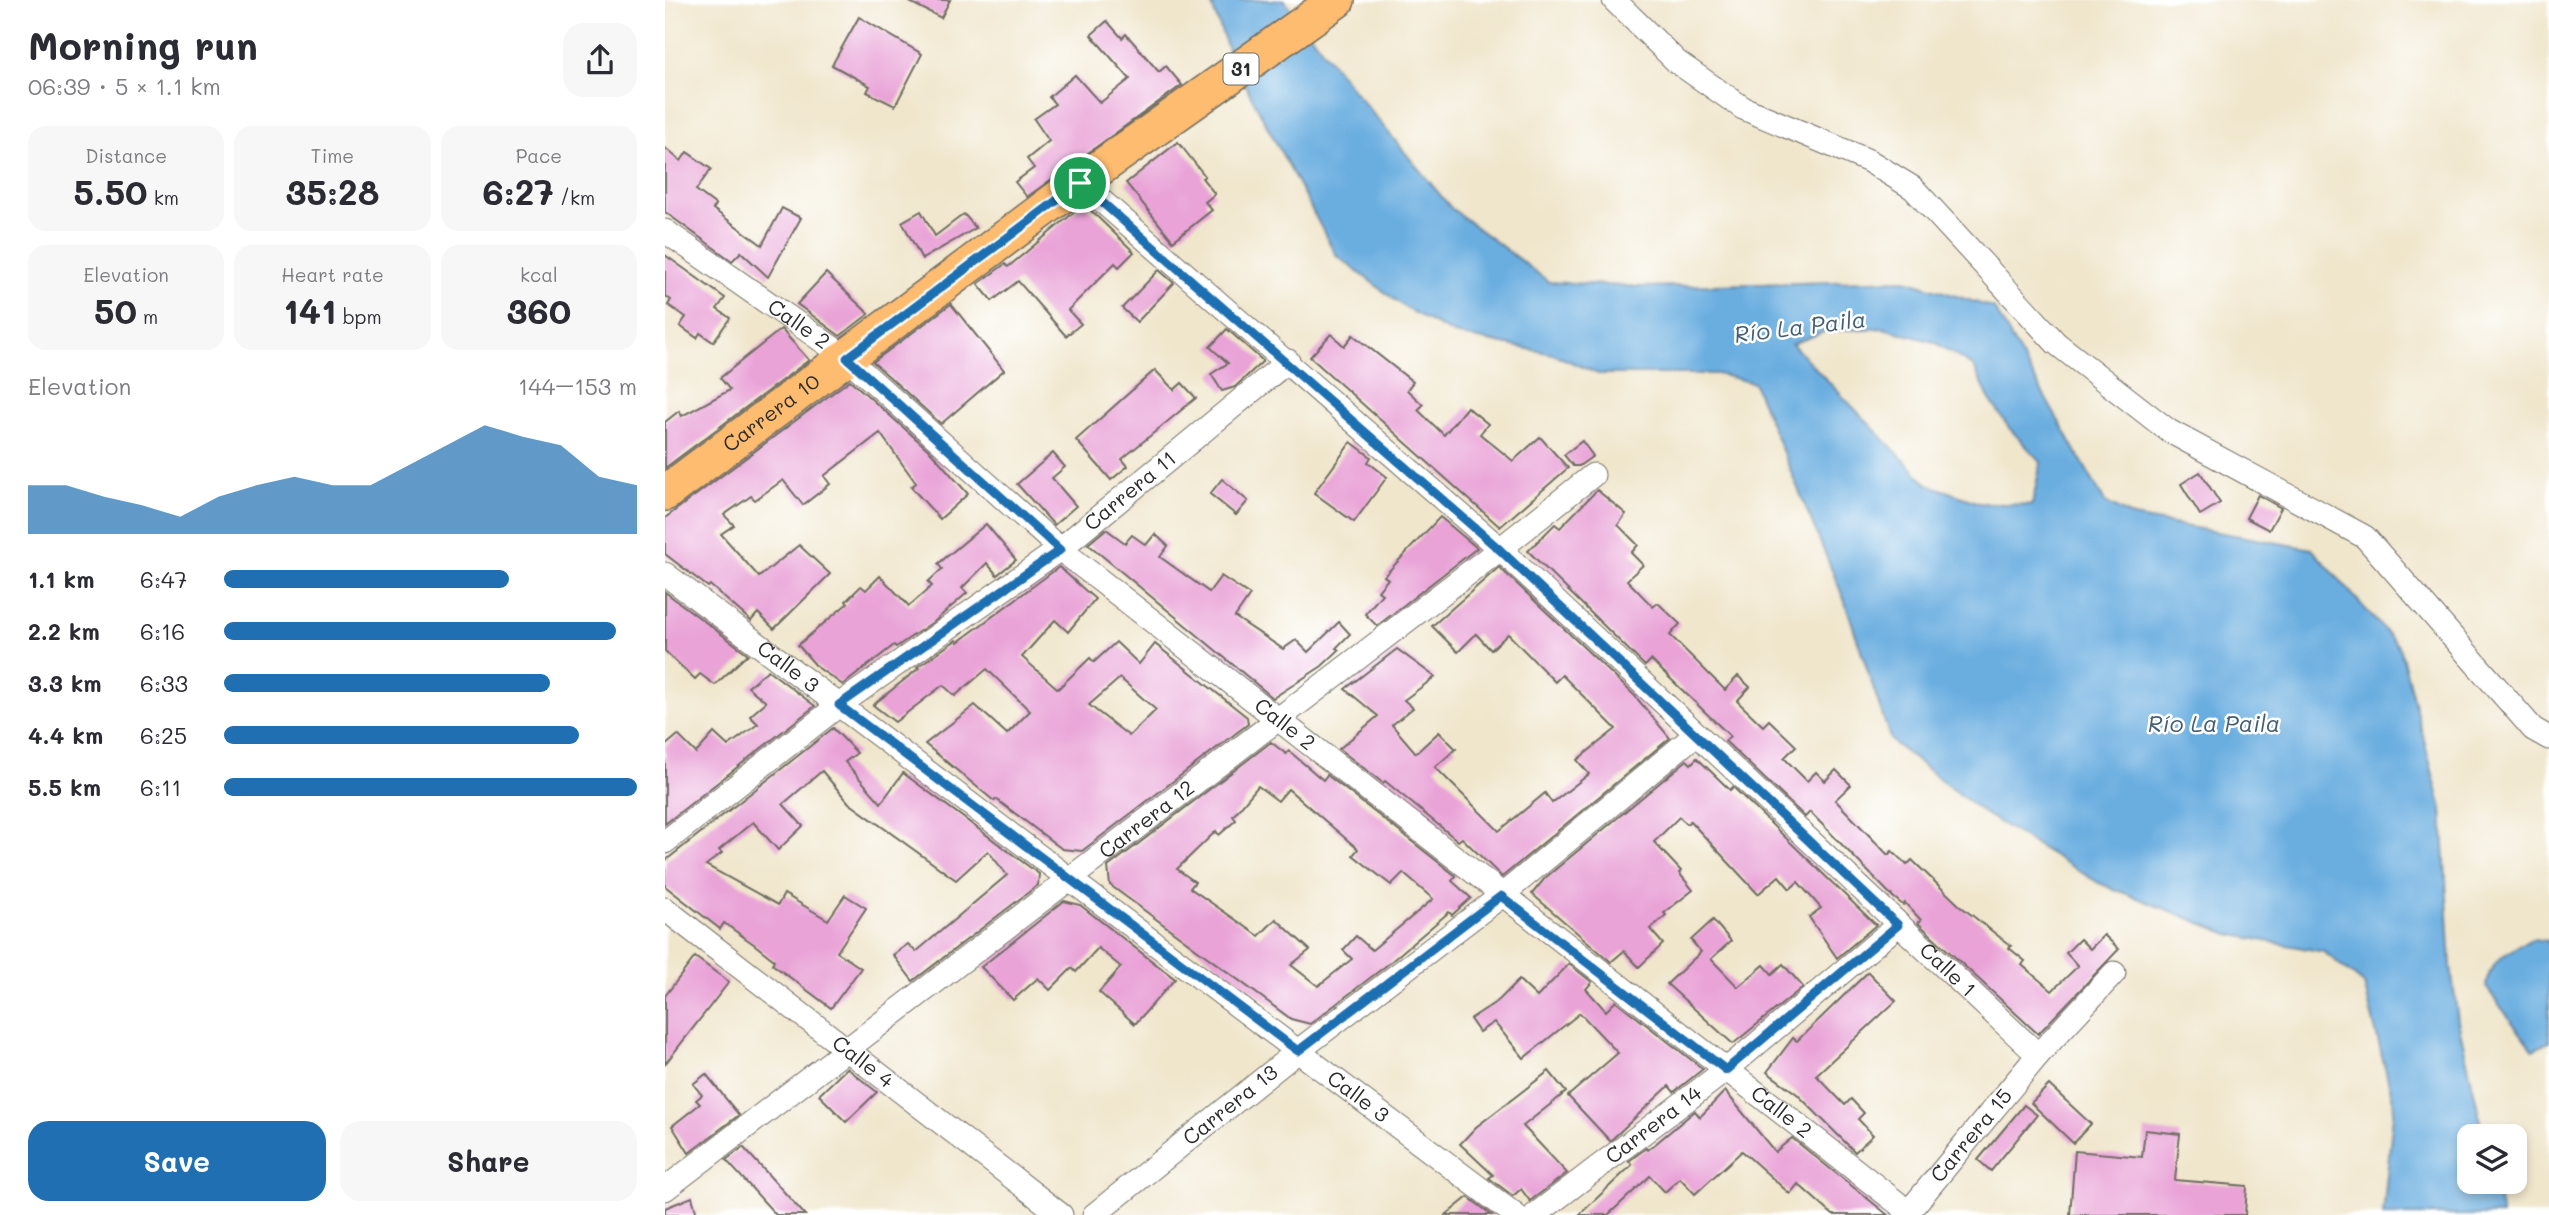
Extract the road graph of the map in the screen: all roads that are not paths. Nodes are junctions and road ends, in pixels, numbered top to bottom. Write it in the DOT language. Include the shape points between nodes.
graph roads {
  1 [pos="1337,0"];
  2 [pos="1614,0"];
  3 [pos="1080,183"];
  4 [pos="665,231"];
  5 [pos="847,358"];
  6 [pos="1288,361"];
  7 [pos="1593,475"];
  8 [pos="665,493"];
  9 [pos="1060,550"];
  10 [pos="1500,550"];
  11 [pos="665,574"];
  12 [pos="839,705"];
  13 [pos="1276,721"];
  14 [pos="1695,735"];
  15 [pos="2549,738"];
  16 [pos="665,842"];
  17 [pos="1069,878"];
  18 [pos="1501,896"];
  19 [pos="665,909"];
  20 [pos="1898,925"];
  21 [pos="2113,973"];
  22 [pos="845,1049"];
  23 [pos="1298,1051"];
  24 [pos="2039,1055"];
  25 [pos="1726,1070"];
  26 [pos="665,1189"];
  27 [pos="1907,1214"];
  28 [pos="1061,1215"];
  29 [pos="1094,1215"];
  30 [pos="1515,1215"];
  31 [pos="1535,1215"];
  1 -- 3 [label="main road, 31"];
  2 -- 15 [label="street" via="1677,62 1743,108 1869,161 1913,188 2056,343 2169,431 2365,537 2533,729"];
  3 -- 5 [label="main road, Carrera 10 / 31"];
  3 -- 6 [label="street, Calle 1"];
  4 -- 5 [label="street, Calle 2"];
  5 -- 8 [label="main road, Carrera 10 / 31"];
  5 -- 9 [label="street, Calle 2"];
  6 -- 9 [label="street, Carrera 11"];
  6 -- 10 [label="street, Calle 1"];
  7 -- 10 [label="street, Carrera 12"];
  9 -- 12 [label="street, Carrera 11"];
  9 -- 13 [label="street, Calle 2"];
  10 -- 13 [label="street, Carrera 12"];
  10 -- 14 [label="street, Calle 1"];
  11 -- 12 [label="street, Calle 3"];
  12 -- 16 [label="street, Carrera 11"];
  12 -- 17 [label="street, Calle 3"];
  13 -- 17 [label="street, Carrera 12"];
  13 -- 18 [label="street, Calle 2"];
  14 -- 18 [label="street, Carrera 13"];
  14 -- 20 [label="street, Calle 1"];
  17 -- 22 [label="street, Carrera 12"];
  17 -- 23 [label="street, Calle 3"];
  18 -- 23 [label="street, Carrera 13"];
  18 -- 25 [label="street, Calle 2"];
  19 -- 22 [label="street, Calle 4"];
  20 -- 24 [label="street, Calle 1"];
  20 -- 25 [label="street, Carrera 14"];
  21 -- 24 [label="street, Carrera 15"];
  22 -- 26 [label="street, Carrera 12"];
  22 -- 28 [label="street, Calle 4"];
  23 -- 29 [label="street, Carrera 13"];
  23 -- 30 [label="street, Calle 3"];
  24 -- 27 [label="street, Carrera 15"];
  25 -- 27 [label="street, Calle 2"];
  25 -- 31 [label="street, Carrera 14"];
}
